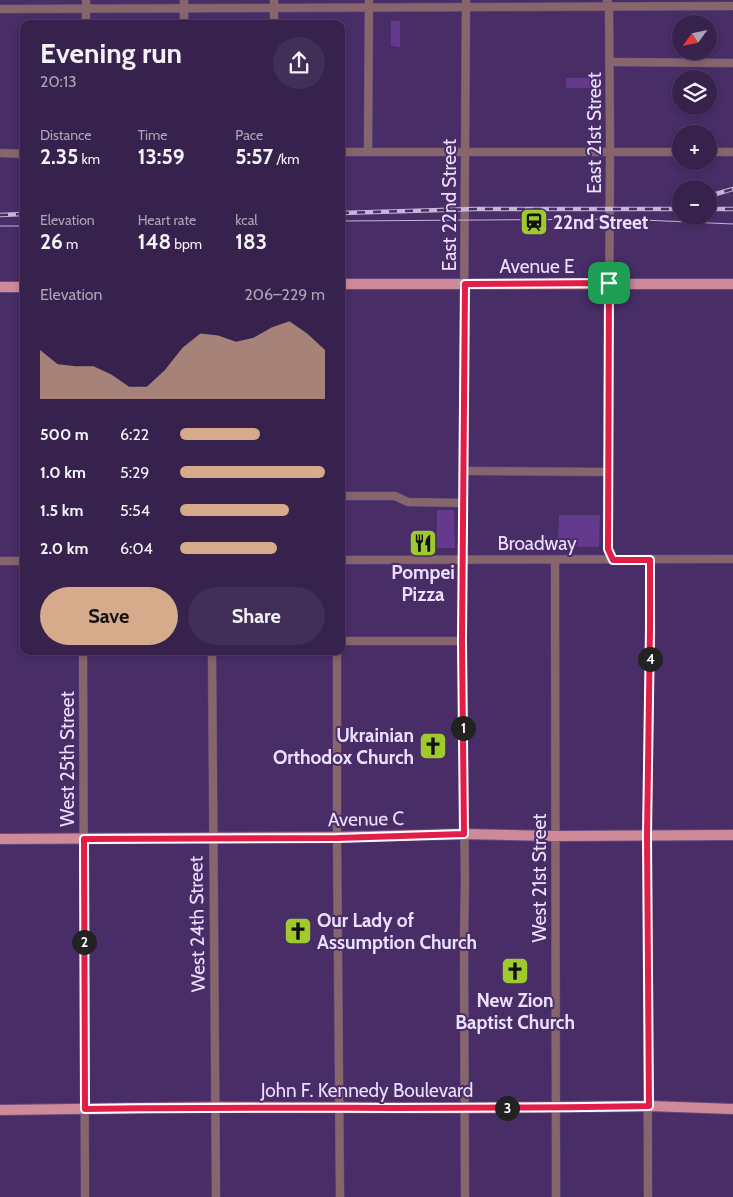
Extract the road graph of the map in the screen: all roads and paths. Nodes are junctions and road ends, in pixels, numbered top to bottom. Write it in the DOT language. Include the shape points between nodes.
graph roads {
  1 [pos="33,0"];
  2 [pos="86,0"];
  3 [pos="184,0"];
  4 [pos="368,3"];
  5 [pos="608,3"];
  6 [pos="274,4"];
  7 [pos="466,4"];
  8 [pos="733,6"];
  9 [pos="0,9"];
  10 [pos="33,9"];
  11 [pos="86,9"];
  12 [pos="184,9"];
  13 [pos="86,20"];
  14 [pos="184,20"];
  15 [pos="274,20"];
  16 [pos="610,62"];
  17 [pos="733,63"];
  18 [pos="345,152"];
  19 [pos="368,152"];
  20 [pos="672,152"];
  21 [pos="717,152"];
  22 [pos="733,152"];
  23 [pos="465,153"];
  24 [pos="610,153"];
  25 [pos="0,154"];
  26 [pos="20,154"];
  27 [pos="609,283"];
  28 [pos="345,284"];
  29 [pos="465,284"];
  30 [pos="733,284"];
  31 [pos="20,286"];
  32 [pos="0,287"];
  33 [pos="464,471"];
  34 [pos="608,472"];
  35 [pos="345,496"];
  36 [pos="463,503"];
  37 [pos="463,559"];
  38 [pos="733,559"];
  39 [pos="345,560"];
  40 [pos="555,560"];
  41 [pos="613,560"];
  42 [pos="650,560"];
  43 [pos="0,561"];
  44 [pos="20,561"];
  45 [pos="345,641"];
  46 [pos="462,641"];
  47 [pos="83,655"];
  48 [pos="212,655"];
  49 [pos="337,655"];
  50 [pos="464,834"];
  51 [pos="733,835"];
  52 [pos="555,836"];
  53 [pos="647,836"];
  54 [pos="212,838"];
  55 [pos="337,838"];
  56 [pos="0,839"];
  57 [pos="84,839"];
  58 [pos="649,1106"];
  59 [pos="216,1107"];
  60 [pos="338,1108"];
  61 [pos="464,1108"];
  62 [pos="556,1108"];
  63 [pos="85,1109"];
  64 [pos="733,1109"];
  65 [pos="0,1110"];
  66 [pos="85,1197"];
  67 [pos="216,1197"];
  68 [pos="340,1197"];
  69 [pos="464,1197"];
  70 [pos="556,1197"];
  71 [pos="648,1197"];
  1 -- 10 [label="street"];
  2 -- 11 [label="street"];
  3 -- 12 [label="street"];
  4 -- 6 [label="street"];
  4 -- 7 [label="street"];
  4 -- 19 [label="street"];
  5 -- 7 [label="street"];
  5 -- 8 [label="street"];
  5 -- 16 [label="street, East 21st Street"];
  6 -- 12 [label="street"];
  6 -- 15 [label="street"];
  7 -- 23 [label="street, East 22nd Street"];
  9 -- 10 [label="street"];
  10 -- 11 [label="street"];
  11 -- 12 [label="street"];
  11 -- 13 [label="street"];
  12 -- 14 [label="street"];
  16 -- 17 [label="street"];
  16 -- 24 [label="street, East 21st Street"];
  18 -- 19 [label="street"];
  19 -- 23 [label="street"];
  20 -- 24 [label="street"];
  21 -- 22 [label="street"];
  23 -- 24 [label="street"];
  23 -- 29 [label="street, East 22nd Street"];
  24 -- 27 [label="street, East 21st Street"];
  25 -- 26 [label="street"];
  27 -- 29 [label="main road, Avenue E"];
  27 -- 30 [label="main road, Avenue E"];
  27 -- 34 [label="street, East 21st Street"];
  28 -- 29 [label="main road, Avenue E"];
  29 -- 33 [label="street, East 22nd Street"];
  31 -- 32 [label="main road"];
  33 -- 34 [label="street"];
  33 -- 36 [label="street, East 22nd Street"];
  34 -- 41 [label="street, East 21st Street" via="608,549"];
  35 -- 36 [label="street" via="395,496 414,502"];
  36 -- 37 [label="street, East 22nd Street"];
  37 -- 39 [label="street, Broadway"];
  37 -- 40 [label="street, Broadway"];
  37 -- 46 [label="street, East 22nd Street"];
  38 -- 42 [label="street, Broadway"];
  40 -- 41 [label="street, Broadway"];
  40 -- 52 [label="street, West 21st Street"];
  41 -- 42 [label="street, Broadway"];
  42 -- 53 [label="street"];
  43 -- 44 [label="street"];
  45 -- 46 [label="street"];
  46 -- 50 [label="street, East 22nd Street"];
  47 -- 57 [label="street, West 25th Street"];
  48 -- 54 [label="street, West 24th Street"];
  49 -- 55 [label="street"];
  50 -- 52 [label="main road, Avenue C"];
  50 -- 55 [label="main road, Avenue C"];
  50 -- 61 [label="street, East 22nd Street"];
  51 -- 53 [label="main road, Avenue C"];
  52 -- 53 [label="main road, Avenue C"];
  52 -- 62 [label="street, West 21st Street"];
  53 -- 58 [label="street"];
  54 -- 55 [label="main road, Avenue C"];
  54 -- 57 [label="main road, Avenue C"];
  54 -- 59 [label="street, West 24th Street"];
  55 -- 60 [label="street"];
  56 -- 57 [label="main road, Avenue C"];
  57 -- 63 [label="street, West 25th Street"];
  58 -- 62 [label="main road, John F. Kennedy Boulevard"];
  58 -- 64 [label="main road, John F. Kennedy Boulevard"];
  58 -- 71 [label="street"];
  59 -- 60 [label="main road, John F. Kennedy Boulevard"];
  59 -- 63 [label="main road, John F. Kennedy Boulevard"];
  59 -- 67 [label="street, West 24th Street"];
  60 -- 61 [label="main road, John F. Kennedy Boulevard"];
  60 -- 68 [label="street"];
  61 -- 62 [label="main road, John F. Kennedy Boulevard"];
  61 -- 69 [label="street, East 22nd Street"];
  62 -- 70 [label="street, West 21st Street"];
  63 -- 65 [label="main road, John F. Kennedy Boulevard"];
  63 -- 66 [label="street, West 25th Street"];
}
